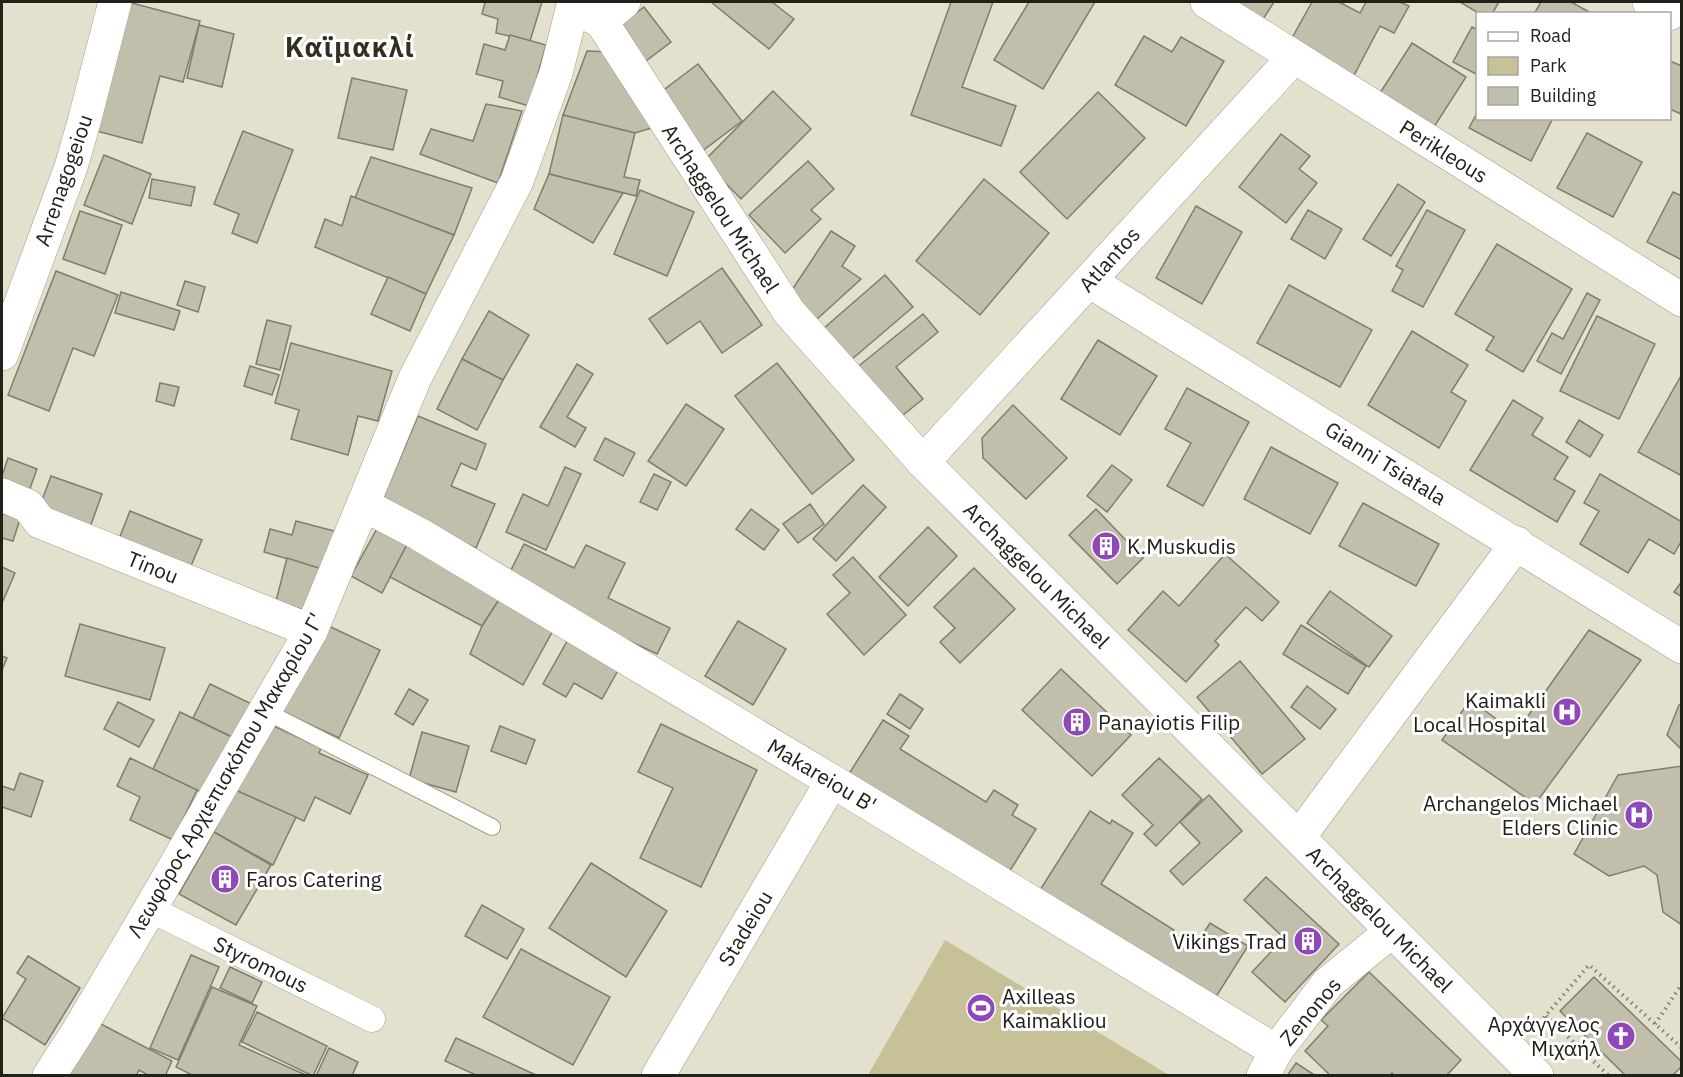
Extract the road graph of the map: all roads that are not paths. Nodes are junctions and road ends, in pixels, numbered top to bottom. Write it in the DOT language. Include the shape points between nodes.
graph roads {
  1 [pos="115,2"];
  2 [pos="1207,2"];
  3 [pos="1649,2"];
  4 [pos="593,8"];
  5 [pos="1666,12"];
  6 [pos="1294,57"];
  7 [pos="1089,281"];
  8 [pos="1682,300"];
  9 [pos="2,354"];
  10 [pos="923,462"];
  11 [pos="2,495"];
  12 [pos="364,505"];
  13 [pos="1516,543"];
  14 [pos="311,631"];
  15 [pos="1682,647"];
  16 [pos="265,711"];
  17 [pos="832,781"];
  18 [pos="492,827"];
  19 [pos="1299,837"];
  20 [pos="150,909"];
  21 [pos="1392,931"];
  22 [pos="372,1019"];
  23 [pos="1270,1063"];
  24 [pos="50,1076"];
  25 [pos="658,1076"];
  26 [pos="1537,1076"];
  1 -- 9 [label="street, Arrenagogeiou" via="71,167"];
  2 -- 6 [label="street, Perikleous"];
  3 -- 5 [label="street"];
  4 -- 10 [label="street, Archaggelou Michael" via="789,312"];
  4 -- 12 [label="street, Λεωφόρος Αρχιεπισκόπου Μακαρίου Γ'" via="556,73 518,181 415,378"];
  6 -- 7 [label="street, Atlantos"];
  6 -- 8 [label="street, Perikleous"];
  7 -- 10 [label="street, Atlantos"];
  7 -- 13 [label="street, Gianni Tsiatala"];
  10 -- 19 [label="street, Archaggelou Michael"];
  11 -- 14 [label="street, Tinou" via="28,506 40,522"];
  12 -- 14 [label="street, Λεωφόρος Αρχιεπισκόπου Μακαρίου Γ'"];
  12 -- 17 [label="street, Makareiou B'"];
  13 -- 15 [label="street, Gianni Tsiatala"];
  13 -- 19 [label="street"];
  14 -- 16 [label="street, Λεωφόρος Αρχιεπισκόπου Μακαρίου Γ'"];
  16 -- 18 [label="lane"];
  16 -- 20 [label="street, Λεωφόρος Αρχιεπισκόπου Μακαρίου Γ'"];
  17 -- 23 [label="street, Makareiou B'"];
  17 -- 25 [label="street, Stadeiou"];
  19 -- 21 [label="street, Archaggelou Michael"];
  20 -- 22 [label="street, Styromous"];
  20 -- 24 [label="street, Λεωφόρος Αρχιεπισκόπου Μακαρίου Γ'"];
  21 -- 23 [label="street, Zenonos" via="1328,983"];
  21 -- 26 [label="street, Archaggelou Michael"];
}
